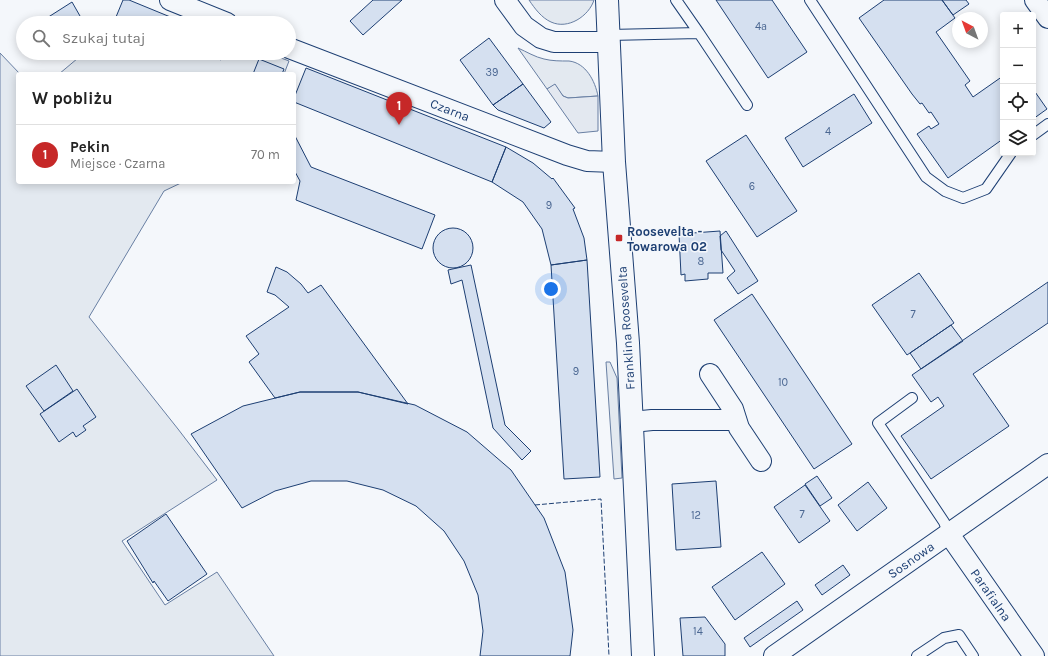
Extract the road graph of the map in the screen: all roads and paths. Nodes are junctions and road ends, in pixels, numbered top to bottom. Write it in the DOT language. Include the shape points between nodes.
graph roads {
  1 [pos="170,0"];
  2 [pos="504,0"];
  3 [pos="607,0"];
  4 [pos="676,0"];
  5 [pos="810,0"];
  6 [pos="1036,0"];
  7 [pos="210,16"];
  8 [pos="1048,18"];
  9 [pos="699,32"];
  10 [pos="609,38"];
  11 [pos="296,51"];
  12 [pos="747,105"];
  13 [pos="1048,124"];
  14 [pos="1036,134"];
  15 [pos="1009,156"];
  16 [pos="614,162"];
  17 [pos="710,374"];
  18 [pos="912,398"];
  19 [pos="736,420"];
  20 [pos="632,422"];
  21 [pos="761,461"];
  22 [pos="1048,464"];
  23 [pos="949,534"];
  24 [pos="787,652"];
  25 [pos="644,656"];
  26 [pos="917,656"];
  27 [pos="973,656"];
  28 [pos="1034,656"];
  1 -- 7 [label="street"];
  2 -- 10 [label="street" via="524,26 548,41 561,43"];
  3 -- 10 [label="street, Franklina Roosevelta"];
  4 -- 9 [label="lane"];
  5 -- 15 [label="lane" via="926,177 945,191 963,198 986,190"];
  6 -- 8 [label="street"];
  9 -- 10 [label="lane"];
  9 -- 12 [label="lane"];
  10 -- 16 [label="street, Franklina Roosevelta"];
  11 -- 16 [label="street, Czarna" via="557,151 587,161"];
  13 -- 14 [label="lane"];
  16 -- 20 [label="street, Franklina Roosevelta"];
  17 -- 19 [label="street" via="733,409"];
  18 -- 23 [label="lane" via="878,423 944,522"];
  19 -- 20 [label="street"];
  19 -- 21 [label="street"];
  20 -- 25 [label="street, Franklina Roosevelta"];
  22 -- 23 [label="street, Sosnowa"];
  23 -- 24 [label="street, Sosnowa"];
  23 -- 28 [label="street, Parafialna"];
  26 -- 27 [label="lane" via="944,638 959,635"];
}
